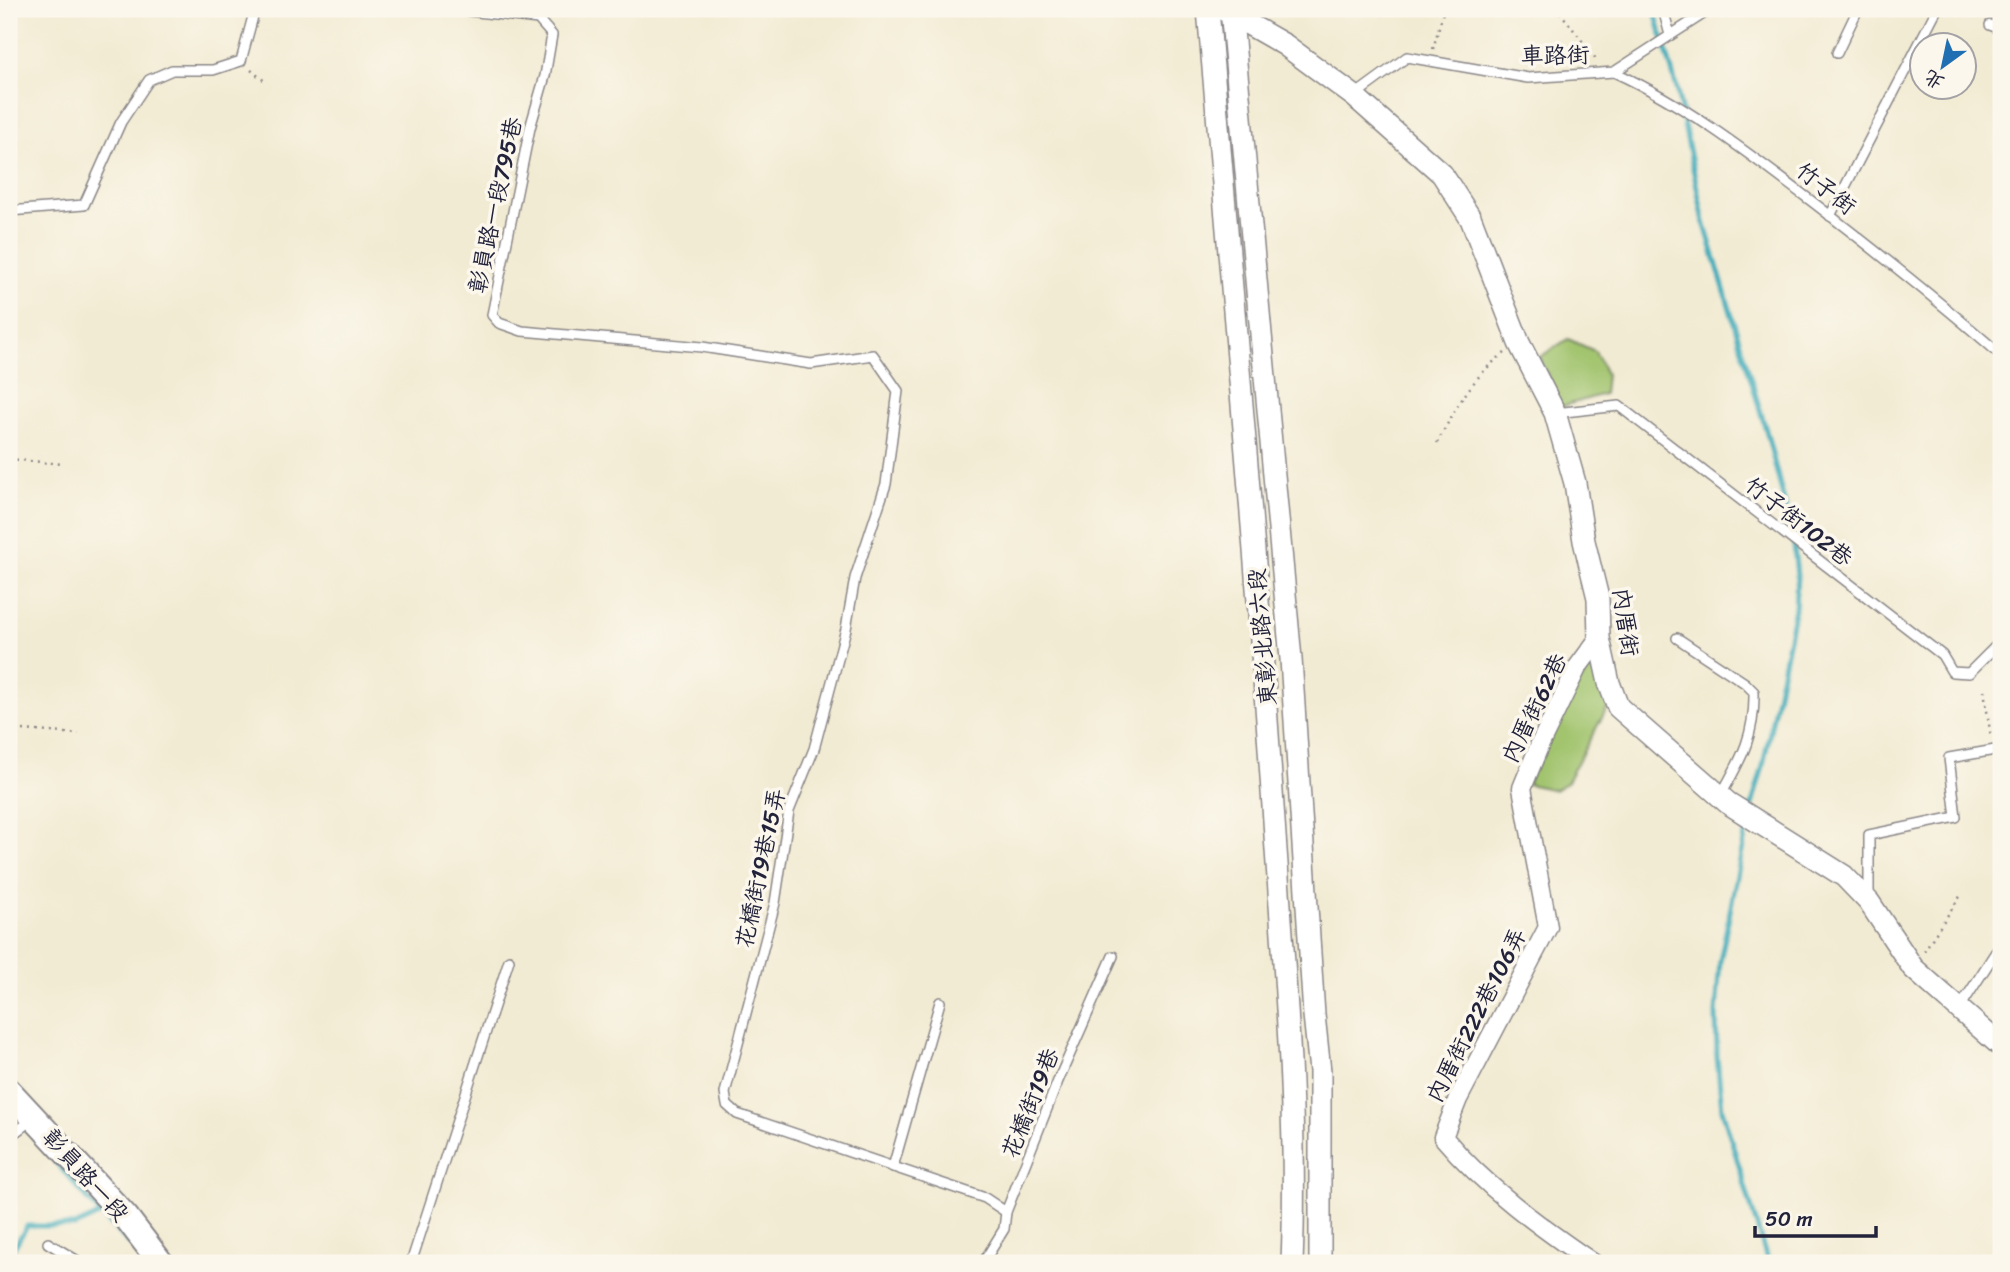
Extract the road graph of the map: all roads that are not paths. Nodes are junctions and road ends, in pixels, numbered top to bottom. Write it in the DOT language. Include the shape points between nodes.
graph roads {
  1 [pos="255,9"];
  2 [pos="451,9"];
  3 [pos="1209,9"];
  4 [pos="1663,9"];
  5 [pos="1711,9"];
  6 [pos="1858,9"];
  7 [pos="1937,9"];
  8 [pos="1228,10"];
  9 [pos="507,12"];
  10 [pos="1990,25"];
  11 [pos="2001,29"];
  12 [pos="1670,35"];
  13 [pos="1837,53"];
  14 [pos="1614,72"];
  15 [pos="1354,96"];
  16 [pos="9,211"];
  17 [pos="1830,216"];
  18 [pos="873,355"];
  19 [pos="2001,355"];
  20 [pos="1555,413"];
  21 [pos="1600,638"];
  22 [pos="1677,638"];
  23 [pos="2001,641"];
  24 [pos="1997,750"];
  25 [pos="1720,796"];
  26 [pos="1869,902"];
  27 [pos="1548,927"];
  28 [pos="2001,944"];
  29 [pos="1112,956"];
  30 [pos="509,960"];
  31 [pos="940,1002"];
  32 [pos="1959,1009"];
  33 [pos="2001,1046"];
  34 [pos="9,1091"];
  35 [pos="34,1118"];
  36 [pos="9,1138"];
  37 [pos="893,1167"];
  38 [pos="1006,1212"];
  39 [pos="48,1243"];
  40 [pos="81,1263"];
  41 [pos="161,1263"];
  42 [pos="411,1263"];
  43 [pos="983,1263"];
  44 [pos="1292,1263"];
  45 [pos="1320,1263"];
  46 [pos="1593,1263"];
  1 -- 16 [label="lane" via="241,61 214,70 172,70 149,80 121,122 84,205"];
  2 -- 9 [label="lane, 彰員路一段795巷"];
  3 -- 44 [label="street, 東彰北路六段" via="1272,788 1290,1062"];
  4 -- 12 [label="lane"];
  5 -- 12 [label="lane, 車路街"];
  6 -- 13 [label="lane"];
  7 -- 17 [label="lane"];
  8 -- 15 [label="street, 內厝街"];
  8 -- 45 [label="street, 東彰北路六段" via="1291,659 1320,1071"];
  9 -- 18 [label="lane, 彰員路一段795巷" via="538,19 552,34 492,315 499,323 523,331 702,347 811,364"];
  10 -- 11 [label="lane"];
  12 -- 14 [label="lane, 車路街"];
  14 -- 15 [label="lane, 車路街" via="1528,78 1407,57"];
  14 -- 17 [label="lane, 竹子街" via="1725,135"];
  15 -- 20 [label="street, 內厝街" via="1442,174 1471,219 1519,343"];
  17 -- 19 [label="lane, 竹子街"];
  18 -- 37 [label="lane, 花橋街19巷15弄" via="898,391 886,484 855,578 814,749 789,811 775,903 725,1093 727,1105 737,1114"];
  20 -- 21 [label="street, 內厝街" via="1575,483 1598,598"];
  20 -- 23 [label="lane, 竹子街102巷" via="1619,406 1942,655 1952,672 1969,673"];
  21 -- 25 [label="street, 內厝街" via="1618,707"];
  21 -- 27 [label="street, 內厝街62巷" via="1577,668 1522,789"];
  22 -- 25 [label="lane" via="1754,692 1746,750"];
  24 -- 26 [label="lane" via="1949,758 1956,817 1869,835"];
  25 -- 26 [label="street, 內厝街" via="1844,876"];
  26 -- 32 [label="street, 內厝街" via="1913,968"];
  27 -- 46 [label="street, 內厝街222巷106弄" via="1458,1099 1443,1137 1466,1165"];
  28 -- 32 [label="lane"];
  29 -- 38 [label="lane, 花橋街19巷"];
  30 -- 42 [label="lane"];
  31 -- 37 [label="lane"];
  32 -- 33 [label="street, 內厝街"];
  34 -- 35 [label="main road, 彰員路一段"];
  35 -- 36 [label="lane"];
  35 -- 41 [label="main road, 彰員路一段" via="126,1217"];
  37 -- 38 [label="lane, 花橋街19巷15弄" via="985,1198"];
  38 -- 43 [label="lane, 花橋街19巷" via="1004,1229"];
  39 -- 40 [label="lane"];
}
